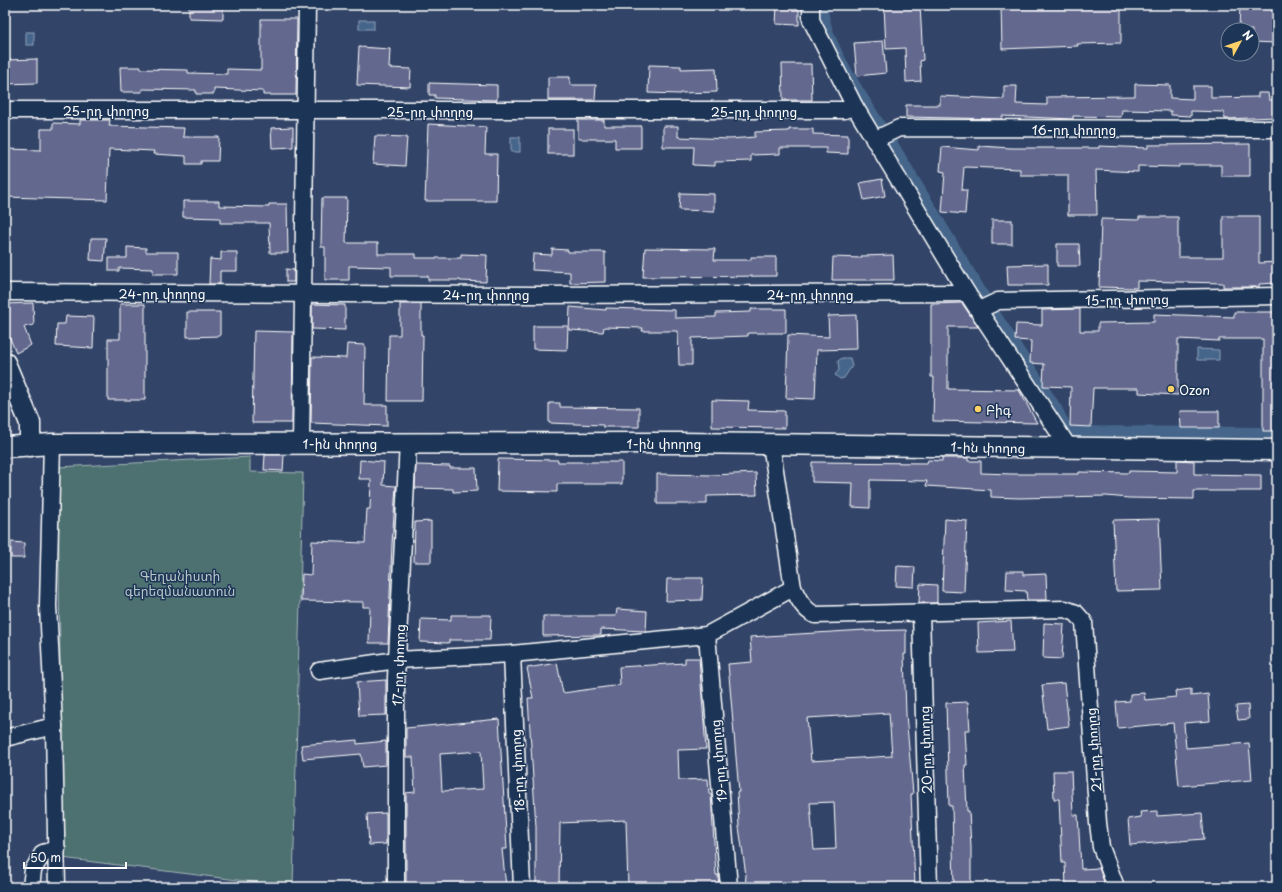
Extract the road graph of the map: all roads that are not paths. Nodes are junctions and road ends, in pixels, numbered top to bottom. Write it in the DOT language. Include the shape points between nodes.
graph roads {
  1 [pos="307,5"];
  2 [pos="811,5"];
  3 [pos="855,107"];
  4 [pos="5,110"];
  5 [pos="306,111"];
  6 [pos="1277,129"];
  7 [pos="874,140"];
  8 [pos="5,292"];
  9 [pos="967,293"];
  10 [pos="303,294"];
  11 [pos="1277,296"];
  12 [pos="979,310"];
  13 [pos="5,363"];
  14 [pos="301,443"];
  15 [pos="408,443"];
  16 [pos="52,444"];
  17 [pos="771,444"];
  18 [pos="30,446"];
  19 [pos="5,447"];
  20 [pos="1070,448"];
  21 [pos="1277,450"];
  22 [pos="793,588"];
  23 [pos="921,613"];
  24 [pos="707,635"];
  25 [pos="512,654"];
  26 [pos="397,660"];
  27 [pos="319,671"];
  28 [pos="54,726"];
  29 [pos="5,738"];
  30 [pos="57,849"];
  31 [pos="31,887"];
  32 [pos="57,887"];
  33 [pos="396,887"];
  34 [pos="522,887"];
  35 [pos="728,887"];
  36 [pos="928,887"];
  37 [pos="1116,887"];
  1 -- 5 [label="street"];
  2 -- 3 [label="street" via="811,20"];
  3 -- 5 [label="street, 25-րդ փողոց" via="845,110"];
  3 -- 7 [label="street"];
  4 -- 5 [label="street, 25-րդ փողոց"];
  5 -- 10 [label="street"];
  6 -- 7 [label="street, 16-րդ փողոց" via="899,128"];
  7 -- 9 [label="street"];
  8 -- 10 [label="street, 24-րդ փողոց"];
  9 -- 10 [label="street, 24-րդ փողոց"];
  9 -- 12 [label="street"];
  10 -- 14 [label="street"];
  11 -- 12 [label="street, 15-րդ փողոց" via="998,301"];
  12 -- 20 [label="street"];
  13 -- 18 [label="main road" via="30,423"];
  14 -- 15 [label="main road, 1-ին փողոց"];
  14 -- 16 [label="main road, 1-ին փողոց"];
  15 -- 17 [label="main road, 1-ին փողոց"];
  15 -- 26 [label="street, 17-րդ փողոց"];
  16 -- 18 [label="main road, 1-ին փողոց"];
  16 -- 28 [label="street" via="48,606"];
  17 -- 20 [label="main road, 1-ին փողոց"];
  17 -- 22 [label="street"];
  18 -- 19 [label="main road, 1-ին փողոց"];
  20 -- 21 [label="main road, 1-ին փողոց"];
  22 -- 23 [label="street" via="800,604 815,615"];
  22 -- 24 [label="street"];
  23 -- 36 [label="street, 20-րդ փողոց"];
  23 -- 37 [label="street, 21-րդ փողոց" via="1065,609 1076,613 1084,622 1098,823 1101,847"];
  24 -- 25 [label="street"];
  24 -- 35 [label="street, 19-րդ փողոց"];
  25 -- 26 [label="street"];
  25 -- 34 [label="street, 18-րդ փողոց"];
  26 -- 27 [label="street"];
  26 -- 33 [label="street, 17-րդ փողոց"];
  28 -- 29 [label="street"];
  28 -- 30 [label="street"];
  30 -- 31 [label="street" via="43,853 33,870"];
  30 -- 32 [label="street"];
}
